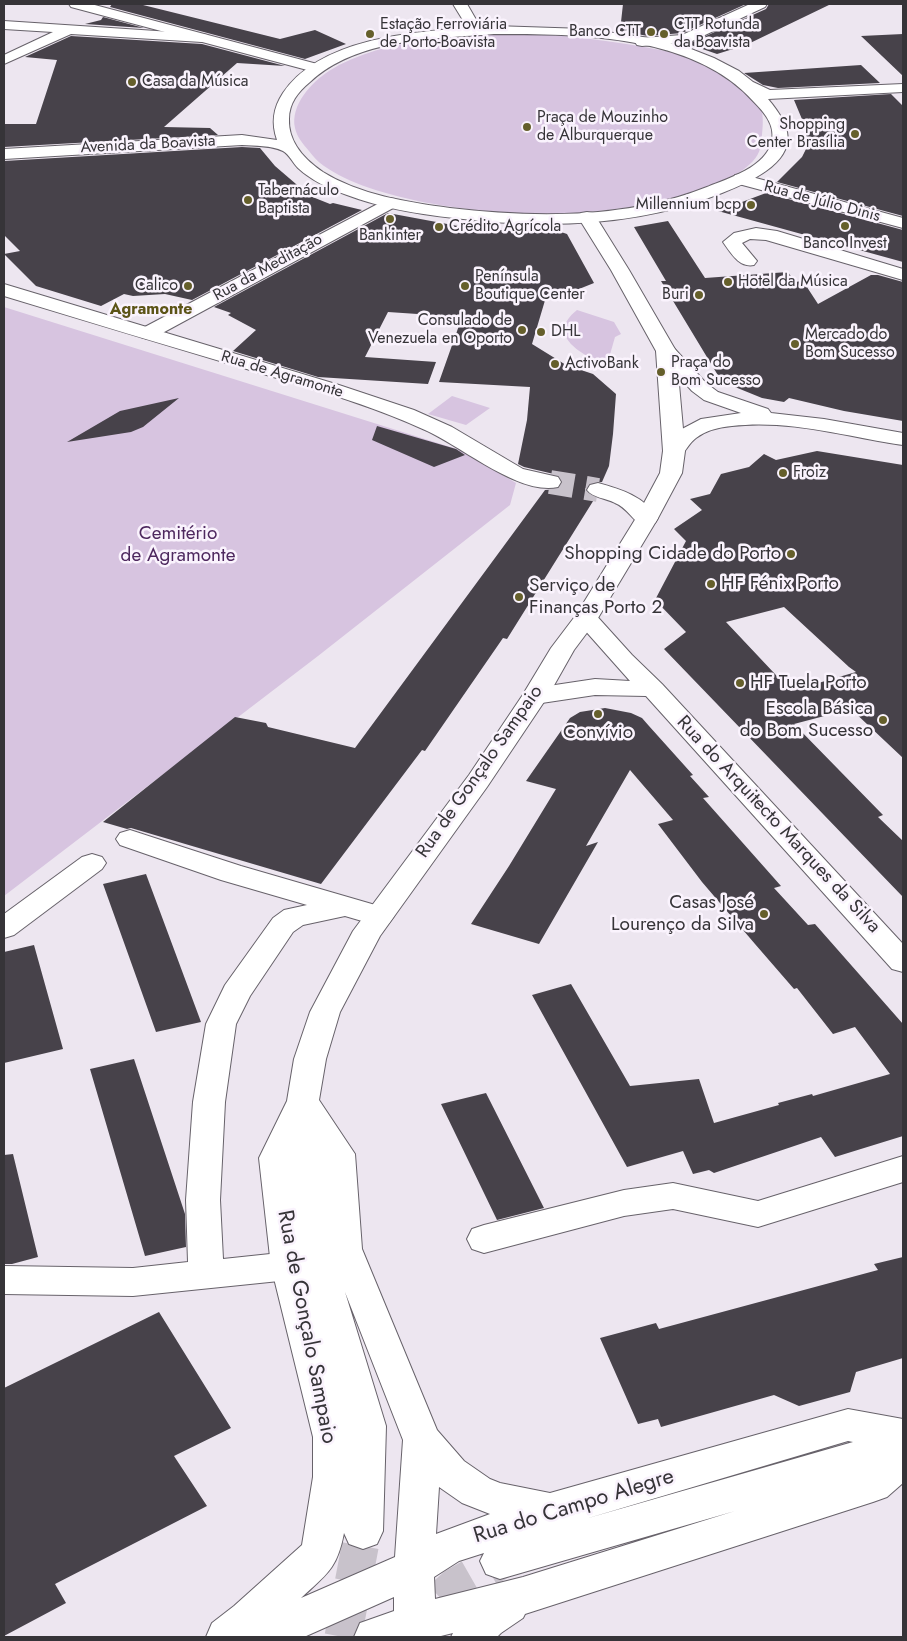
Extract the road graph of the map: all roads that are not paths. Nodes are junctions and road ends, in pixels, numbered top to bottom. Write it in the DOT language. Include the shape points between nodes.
graph roads {
  1 [pos="76,4"];
  2 [pos="460,4"];
  3 [pos="760,4"];
  4 [pos="450,19"];
  5 [pos="4,25"];
  6 [pos="69,30"];
  7 [pos="494,30"];
  8 [pos="443,34"];
  9 [pos="202,38"];
  10 [pos="684,39"];
  11 [pos="642,42"];
  12 [pos="689,54"];
  13 [pos="4,60"];
  14 [pos="316,68"];
  15 [pos="750,86"];
  16 [pos="903,88"];
  17 [pos="903,97"];
  18 [pos="282,113"];
  19 [pos="774,116"];
  20 [pos="266,119"];
  21 [pos="292,149"];
  22 [pos="4,154"];
  23 [pos="741,179"];
  24 [pos="389,202"];
  25 [pos="587,217"];
  26 [pos="903,223"];
  27 [pos="748,261"];
  28 [pos="903,276"];
  29 [pos="4,290"];
  30 [pos="148,334"];
  31 [pos="666,351"];
  32 [pos="791,421"];
  33 [pos="903,439"];
  34 [pos="674,451"];
  35 [pos="550,482"];
  36 [pos="598,490"];
  37 [pos="647,518"];
  38 [pos="586,618"];
  39 [pos="653,689"];
  40 [pos="535,696"];
  41 [pos="130,839"];
  42 [pos="92,863"];
  43 [pos="346,906"];
  44 [pos="379,916"];
  45 [pos="4,928"];
  46 [pos="903,962"];
  47 [pos="303,1101"];
  48 [pos="903,1169"];
  49 [pos="484,1239"];
  50 [pos="289,1266"];
  51 [pos="205,1276"];
  52 [pos="4,1280"];
  53 [pos="903,1435"];
  54 [pos="422,1440"];
  55 [pos="903,1445"];
  56 [pos="903,1459"];
  57 [pos="550,1511"];
  58 [pos="363,1531"];
  59 [pos="500,1561"];
  60 [pos="414,1568"];
  61 [pos="523,1596"];
  62 [pos="414,1631"];
  63 [pos="228,1637"];
  64 [pos="259,1637"];
  65 [pos="375,1637"];
  66 [pos="472,1637"];
  1 -- 9 [label="main road"];
  2 -- 7 [label="main road" via="474,27"];
  3 -- 10 [label="main road"];
  4 -- 8 [label="main road" via="452,31"];
  5 -- 6 [label="main road"];
  6 -- 9 [label="main road"];
  6 -- 13 [label="main road"];
  7 -- 8 [label="main road"];
  7 -- 11 [label="main road" via="555,31"];
  8 -- 14 [label="main road" via="368,48"];
  9 -- 14 [label="main road"];
  10 -- 11 [label="main road"];
  10 -- 12 [label="main road" via="682,46"];
  11 -- 12 [label="main road"];
  12 -- 15 [label="main road" via="721,67"];
  14 -- 18 [label="main road" via="290,93"];
  15 -- 16 [label="main road" via="778,95"];
  15 -- 19 [label="main road"];
  17 -- 19 [label="main road" via="792,103 778,107"];
  18 -- 20 [label="main road"];
  18 -- 21 [label="main road" via="284,137"];
  19 -- 23 [label="main road" via="780,128 780,142 774,155 761,168"];
  21 -- 22 [label="main road, Avenida da Boavista" via="242,140"];
  21 -- 24 [label="main road" via="303,165 324,179 353,192"];
  23 -- 25 [label="main road" via="714,192 673,204"];
  23 -- 26 [label="main road, Rua de Júlio Dinis"];
  24 -- 25 [label="main road" via="486,218 541,220"];
  24 -- 30 [label="main road, Rua da Meditação"];
  25 -- 31 [label="main road"];
  27 -- 28 [label="main road" via="732,242 758,233"];
  29 -- 30 [label="main road, Rua de Agramonte"];
  30 -- 35 [label="main road, Rua de Agramonte" via="407,414 445,431 516,474"];
  31 -- 32 [label="main road" via="711,396 734,406"];
  31 -- 34 [label="main road"];
  32 -- 33 [label="main road"];
  32 -- 34 [label="main road" via="742,418 711,423 690,434"];
  34 -- 37 [label="main road, Rua de Gonçalo Sampaio" via="671,473"];
  36 -- 37 [label="main road" via="628,499"];
  37 -- 38 [label="main road, Rua de Gonçalo Sampaio"];
  38 -- 39 [label="main road, Rua do Arquitecto Marques da Silva"];
  38 -- 40 [label="main road, Rua de Gonçalo Sampaio" via="563,648"];
  39 -- 40 [label="main road" via="595,688"];
  39 -- 46 [label="main road, Rua do Arquitecto Marques da Silva"];
  40 -- 44 [label="main road, Rua de Gonçalo Sampaio" via="478,781"];
  41 -- 43 [label="main road" via="231,873"];
  42 -- 45 [label="main road"];
  43 -- 44 [label="main road"];
  43 -- 51 [label="main road" via="294,917 283,924 236,994 221,1024 209,1102 202,1200"];
  44 -- 47 [label="main road, Rua de Gonçalo Sampaio" via="343,974 325,1012 310,1059"];
  47 -- 50 [label="main road, Rua de Gonçalo Sampaio" via="276,1158"];
  47 -- 54 [label="main road" via="338,1154 345,1249"];
  47 -- 58 [label="main road" via="316,1256 367,1426"];
  48 -- 49 [label="main road" via="758,1214 673,1196 624,1203"];
  50 -- 51 [label="main road"];
  50 -- 63 [label="main road, Rua de Gonçalo Sampaio" via="332,1437 332,1478 324,1535 319,1555"];
  51 -- 52 [label="main road" via="133,1282"];
  53 -- 57 [label="main road, Rua do Campo Alegre" via="848,1425"];
  54 -- 57 [label="main road" via="450,1473 476,1491 498,1500"];
  54 -- 60 [label="main road"];
  55 -- 59 [label="main road"];
  56 -- 61 [label="main road" via="872,1485"];
  57 -- 60 [label="main road, Rua do Campo Alegre" via="446,1548"];
  60 -- 62 [label="main road"];
  60 -- 64 [label="main road, Rua do Campo Alegre"];
  61 -- 62 [label="main road"];
  61 -- 66 [label="main road" via="486,1619"];
  62 -- 65 [label="main road"];
}
